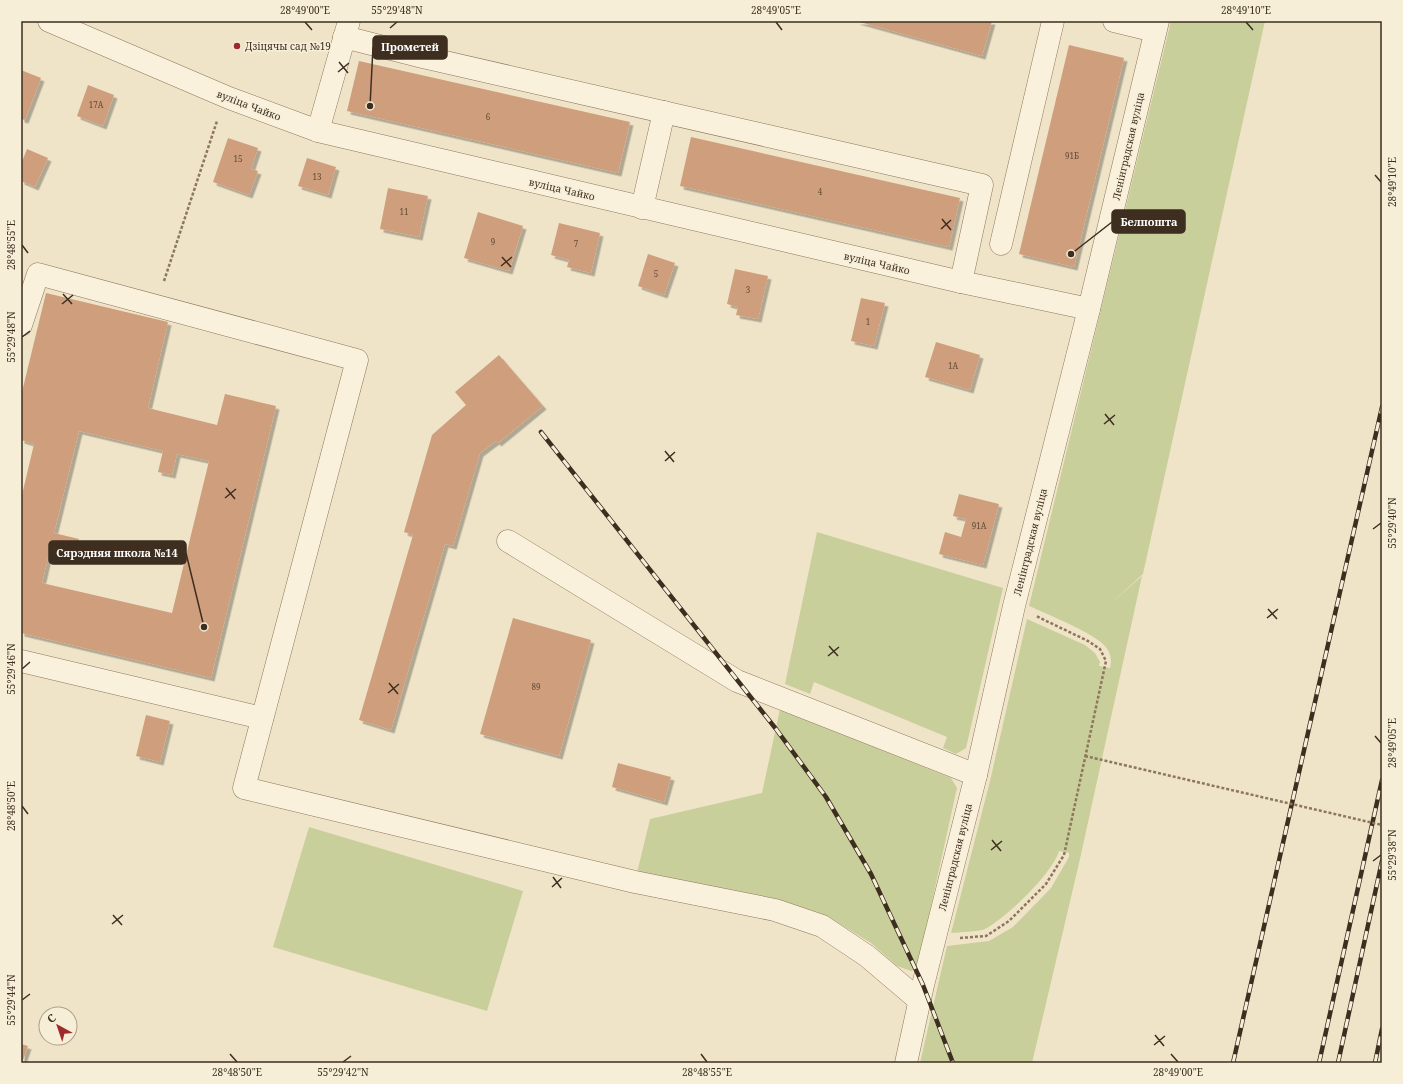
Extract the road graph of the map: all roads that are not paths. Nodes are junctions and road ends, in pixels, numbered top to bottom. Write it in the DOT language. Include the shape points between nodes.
graph roads {
  1 [pos="1053,21"];
  2 [pos="1114,21"];
  3 [pos="52,22"];
  4 [pos="1157,26"];
  5 [pos="346,29"];
  6 [pos="664,112"];
  7 [pos="318,131"];
  8 [pos="642,208"];
  9 [pos="1001,244"];
  10 [pos="961,282"];
  11 [pos="1089,309"];
  12 [pos="21,325"];
  13 [pos="508,541"];
  14 [pos="21,661"];
  15 [pos="262,718"];
  16 [pos="976,775"];
  17 [pos="920,1001"];
  18 [pos="906,1063"];
  1 -- 9 [label="street"];
  2 -- 4 [label="street"];
  3 -- 7 [label="street, вуліца Чайко" via="229,98"];
  4 -- 11 [label="street, Ленінградская вуліца"];
  5 -- 6 [label="street" via="423,57"];
  5 -- 7 [label="street"];
  6 -- 8 [label="street"];
  6 -- 10 [label="street" via="982,185"];
  7 -- 8 [label="street, вуліца Чайко"];
  8 -- 10 [label="street, вуліца Чайко"];
  10 -- 11 [label="street, вуліца Чайко"];
  11 -- 16 [label="street, Ленінградская вуліца" via="1014,606"];
  12 -- 15 [label="street" via="38,274 357,360"];
  13 -- 16 [label="street" via="737,681"];
  14 -- 15 [label="street"];
  15 -- 17 [label="street" via="244,788 634,882 775,910 822,926 868,956"];
  16 -- 17 [label="street, Ленінградская вуліца"];
  17 -- 18 [label="street, Ленінградская вуліца"];
}
